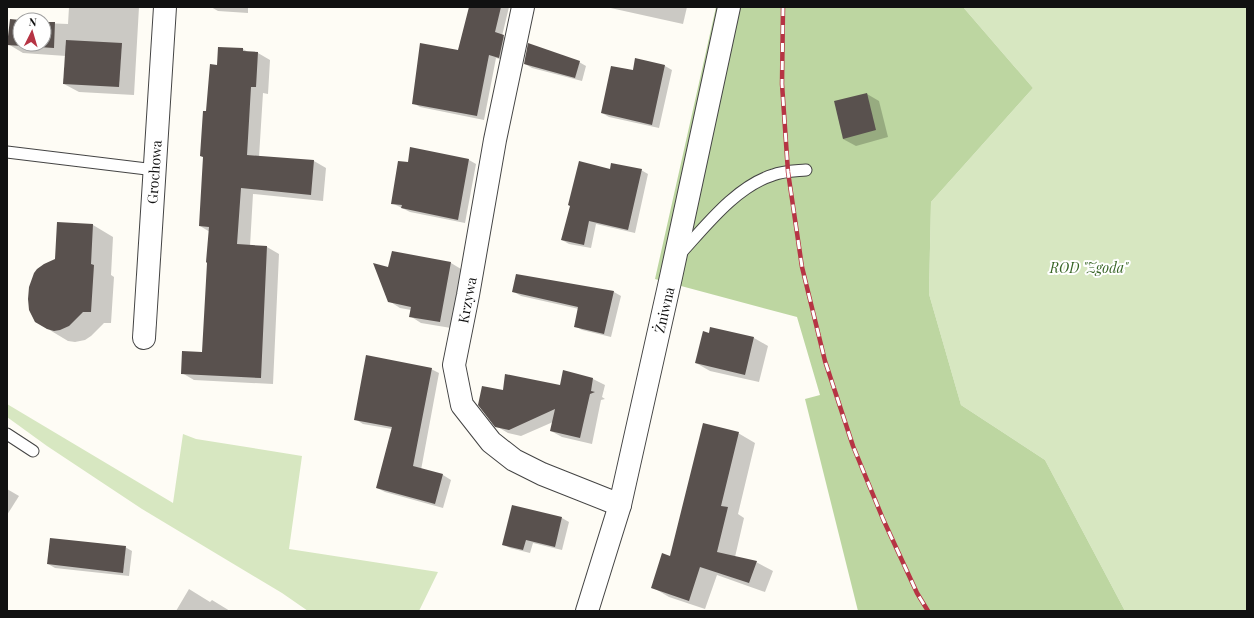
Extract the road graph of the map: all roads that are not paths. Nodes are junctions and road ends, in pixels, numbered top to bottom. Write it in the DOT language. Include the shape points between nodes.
graph roads {
  1 [pos="165,7"];
  2 [pos="523,7"];
  3 [pos="729,7"];
  4 [pos="7,152"];
  5 [pos="155,170"];
  6 [pos="806,170"];
  7 [pos="675,260"];
  8 [pos="144,338"];
  9 [pos="7,434"];
  10 [pos="33,451"];
  11 [pos="620,506"];
  12 [pos="588,611"];
  1 -- 5 [label="street, Grochowa"];
  2 -- 11 [label="street, Krzywa" via="495,140 454,365 460,398 462,405 491,442 514,460"];
  3 -- 7 [label="street, Żniwna"];
  4 -- 5 [label="lane"];
  5 -- 8 [label="street, Grochowa"];
  6 -- 7 [label="lane" via="773,175 746,188"];
  7 -- 11 [label="street, Żniwna"];
  9 -- 10 [label="lane"];
  11 -- 12 [label="street, Żniwna"];
}
